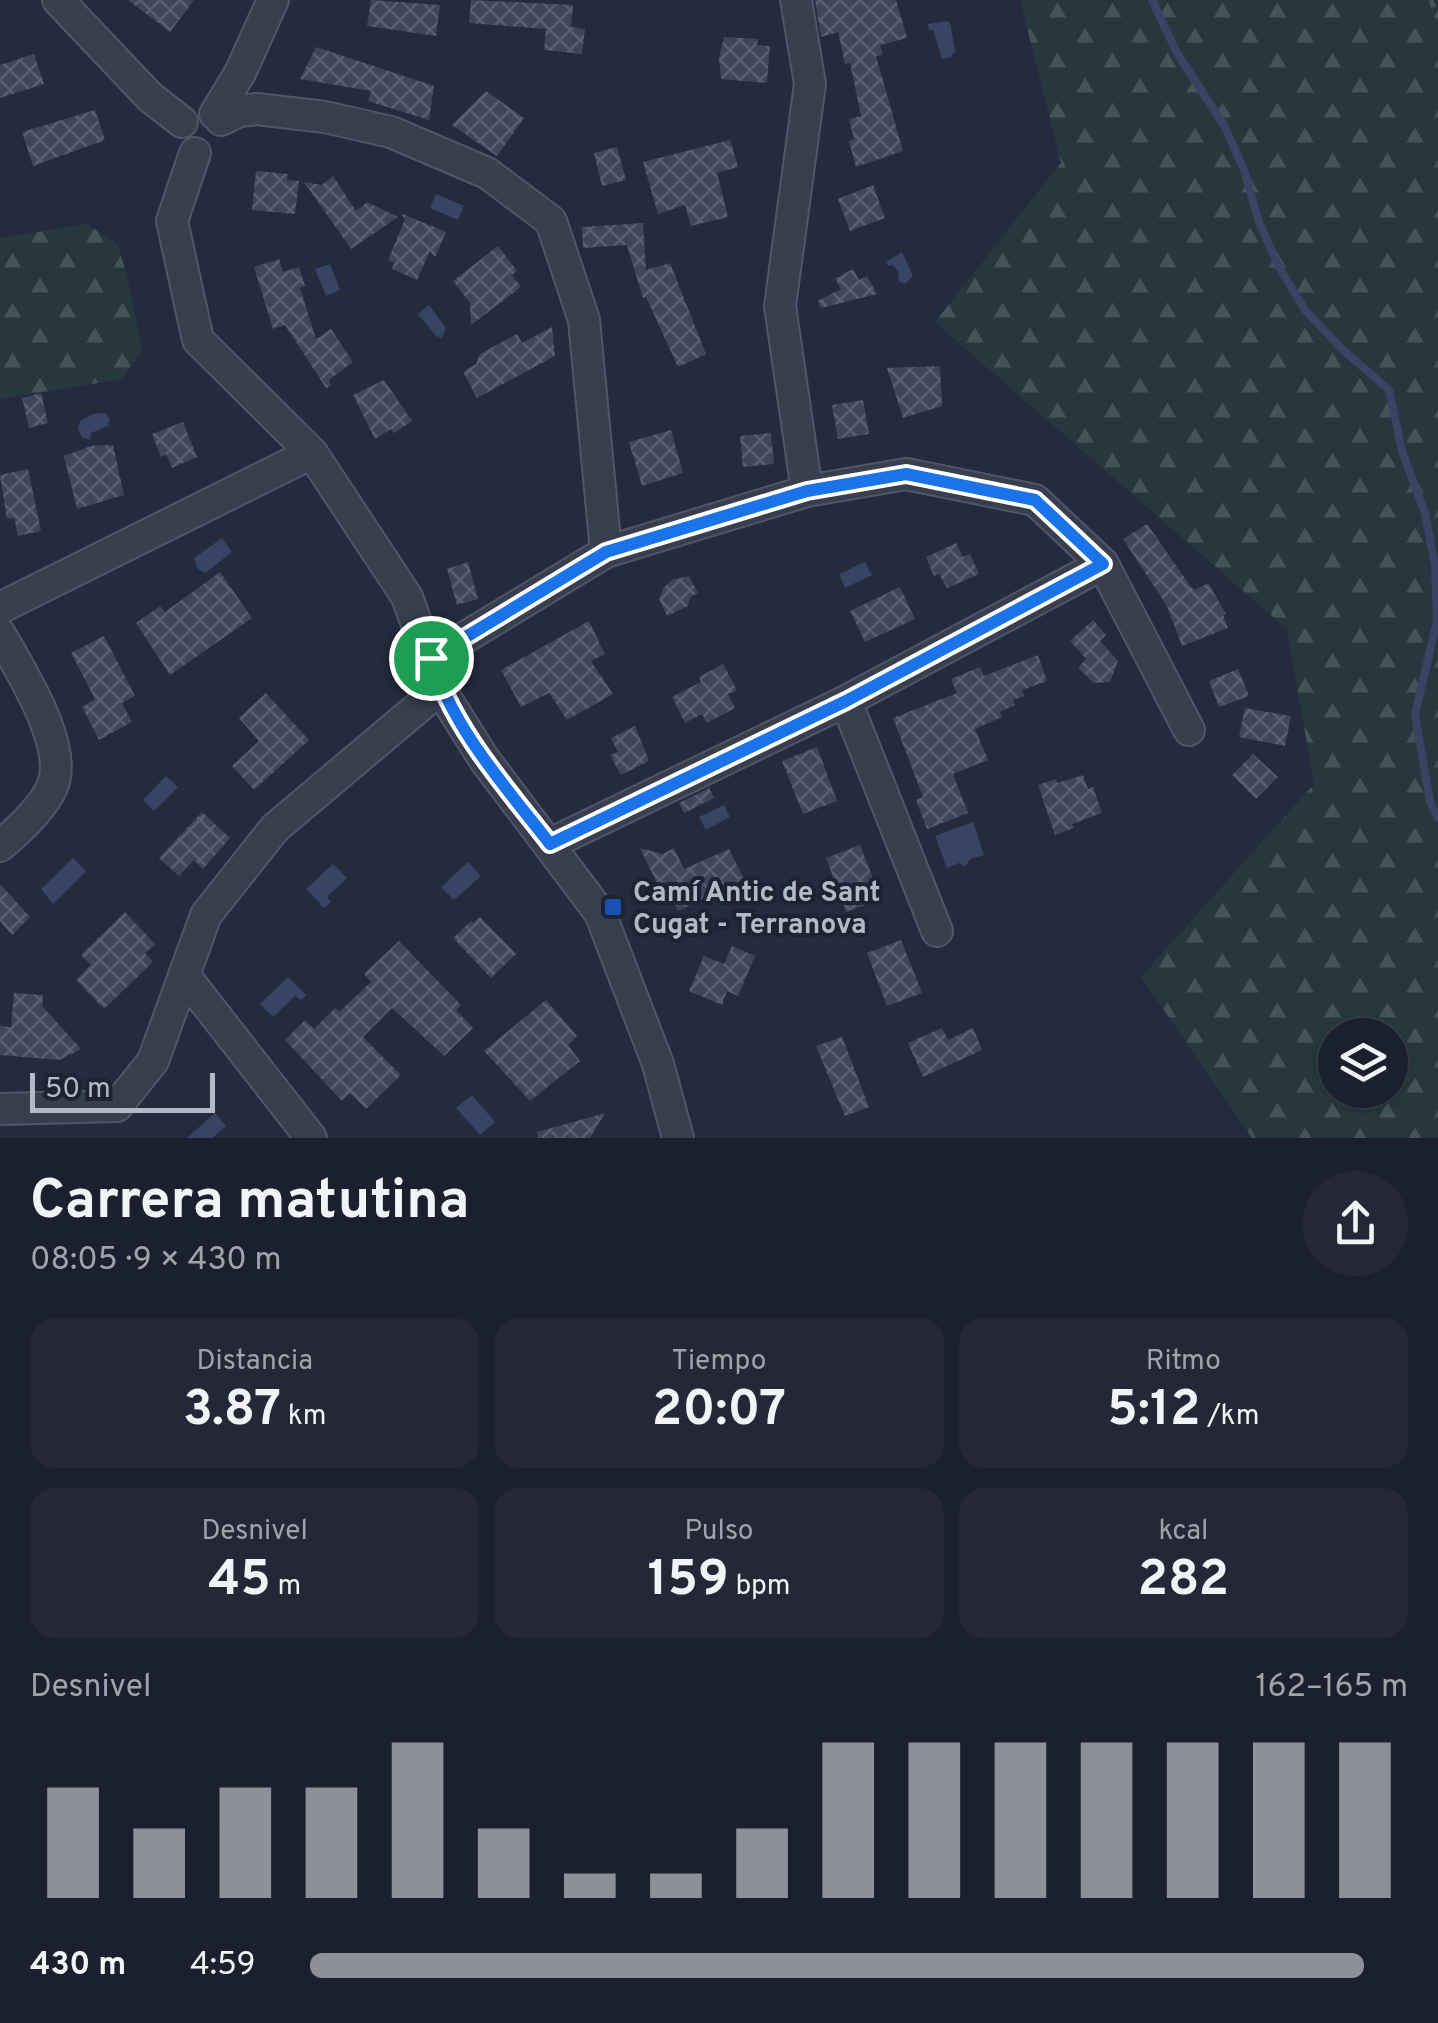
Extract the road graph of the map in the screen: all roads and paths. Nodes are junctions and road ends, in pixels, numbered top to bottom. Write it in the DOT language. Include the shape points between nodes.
graph roads {
  1 [pos="58,0"];
  2 [pos="273,0"];
  3 [pos="796,0"];
  4 [pos="1431,0"];
  5 [pos="1438,18"];
  6 [pos="218,117"];
  7 [pos="182,122"];
  8 [pos="195,153"];
  9 [pos="312,453"];
  10 [pos="807,491"];
  11 [pos="606,552"];
  12 [pos="1103,564"];
  13 [pos="0,608"];
  14 [pos="0,634"];
  15 [pos="431,658"];
  16 [pos="440,689"];
  17 [pos="846,701"];
  18 [pos="1190,730"];
  19 [pos="550,844"];
  20 [pos="0,846"];
  21 [pos="937,931"];
  22 [pos="184,975"];
  23 [pos="0,1109"];
  24 [pos="311,1138"];
  25 [pos="678,1138"];
  1 -- 7 [label="street"];
  2 -- 6 [label="street"];
  3 -- 10 [label="street" via="810,84 780,306"];
  4 -- 5 [label="path"];
  6 -- 7 [label="street" via="194,111"];
  6 -- 8 [label="street" via="221,144"];
  6 -- 11 [label="street" via="257,110 391,132 487,173 551,222 584,320"];
  7 -- 8 [label="street" via="182,143"];
  8 -- 9 [label="street" via="172,221 198,340"];
  9 -- 13 [label="street"];
  9 -- 15 [label="street" via="407,597"];
  10 -- 11 [label="street"];
  10 -- 12 [label="street" via="906,474 1035,500"];
  11 -- 15 [label="street"];
  12 -- 17 [label="street"];
  12 -- 18 [label="street"];
  14 -- 20 [label="street" via="54,740 53,786"];
  15 -- 16 [label="street"];
  16 -- 19 [label="street"];
  16 -- 22 [label="street" via="274,828 206,915"];
  17 -- 19 [label="street"];
  17 -- 21 [label="street"];
  19 -- 25 [label="street" via="600,913 652,1046"];
  22 -- 23 [label="street" via="154,1060 117,1106"];
  22 -- 24 [label="street"];
}
